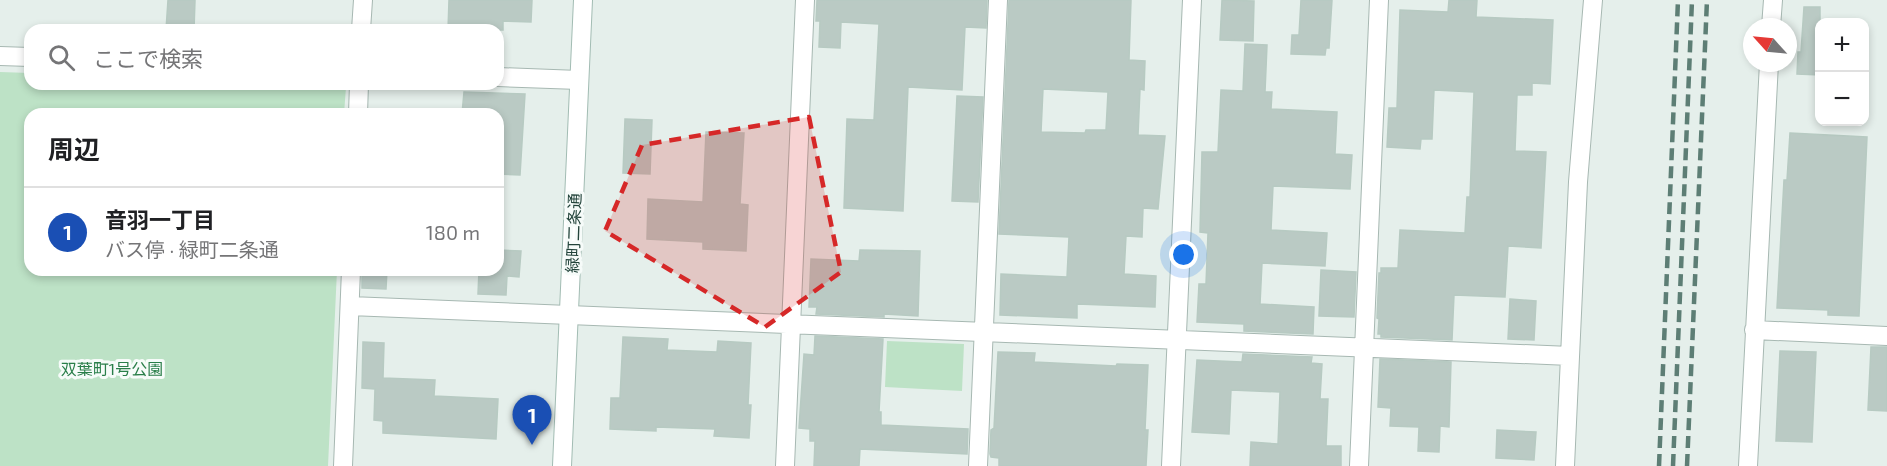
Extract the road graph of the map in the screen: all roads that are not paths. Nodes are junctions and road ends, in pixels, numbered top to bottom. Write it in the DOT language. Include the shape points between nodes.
graph roads {
  1 [pos="363,0"];
  2 [pos="583,0"];
  3 [pos="805,0"];
  4 [pos="998,0"];
  5 [pos="1192,0"];
  6 [pos="1379,0"];
  7 [pos="1593,0"];
  8 [pos="1773,0"];
  9 [pos="1772,18"];
  10 [pos="361,24"];
  11 [pos="0,56"];
  12 [pos="24,57"];
  13 [pos="1768,72"];
  14 [pos="504,77"];
  15 [pos="579,80"];
  16 [pos="359,90"];
  17 [pos="358,108"];
  18 [pos="351,276"];
  19 [pos="350,306"];
  20 [pos="569,315"];
  21 [pos="791,324"];
  22 [pos="1754,330"];
  23 [pos="984,332"];
  24 [pos="1887,336"];
  25 [pos="1177,340"];
  26 [pos="1364,348"];
  27 [pos="1570,356"];
  28 [pos="343,466"];
  29 [pos="562,466"];
  30 [pos="785,466"];
  31 [pos="978,466"];
  32 [pos="1171,466"];
  33 [pos="1359,466"];
  34 [pos="1565,466"];
  35 [pos="1748,466"];
  1 -- 10 [label="street"];
  2 -- 15 [label="street, 緑町二条通"];
  3 -- 21 [label="street"];
  4 -- 23 [label="street"];
  5 -- 25 [label="street"];
  6 -- 26 [label="street"];
  7 -- 27 [label="street" via="1578,182"];
  8 -- 9 [label="street"];
  11 -- 12 [label="street"];
  13 -- 22 [label="street"];
  14 -- 15 [label="street"];
  15 -- 20 [label="street, 緑町二条通"];
  16 -- 17 [label="street"];
  18 -- 19 [label="street"];
  19 -- 20 [label="street"];
  19 -- 28 [label="street"];
  20 -- 21 [label="street"];
  20 -- 29 [label="street, 緑町二条通"];
  21 -- 23 [label="street"];
  21 -- 30 [label="street"];
  22 -- 24 [label="street"];
  22 -- 35 [label="street"];
  23 -- 25 [label="street"];
  23 -- 31 [label="street"];
  25 -- 26 [label="street"];
  25 -- 32 [label="street"];
  26 -- 27 [label="street"];
  26 -- 33 [label="street"];
  27 -- 34 [label="street"];
}
